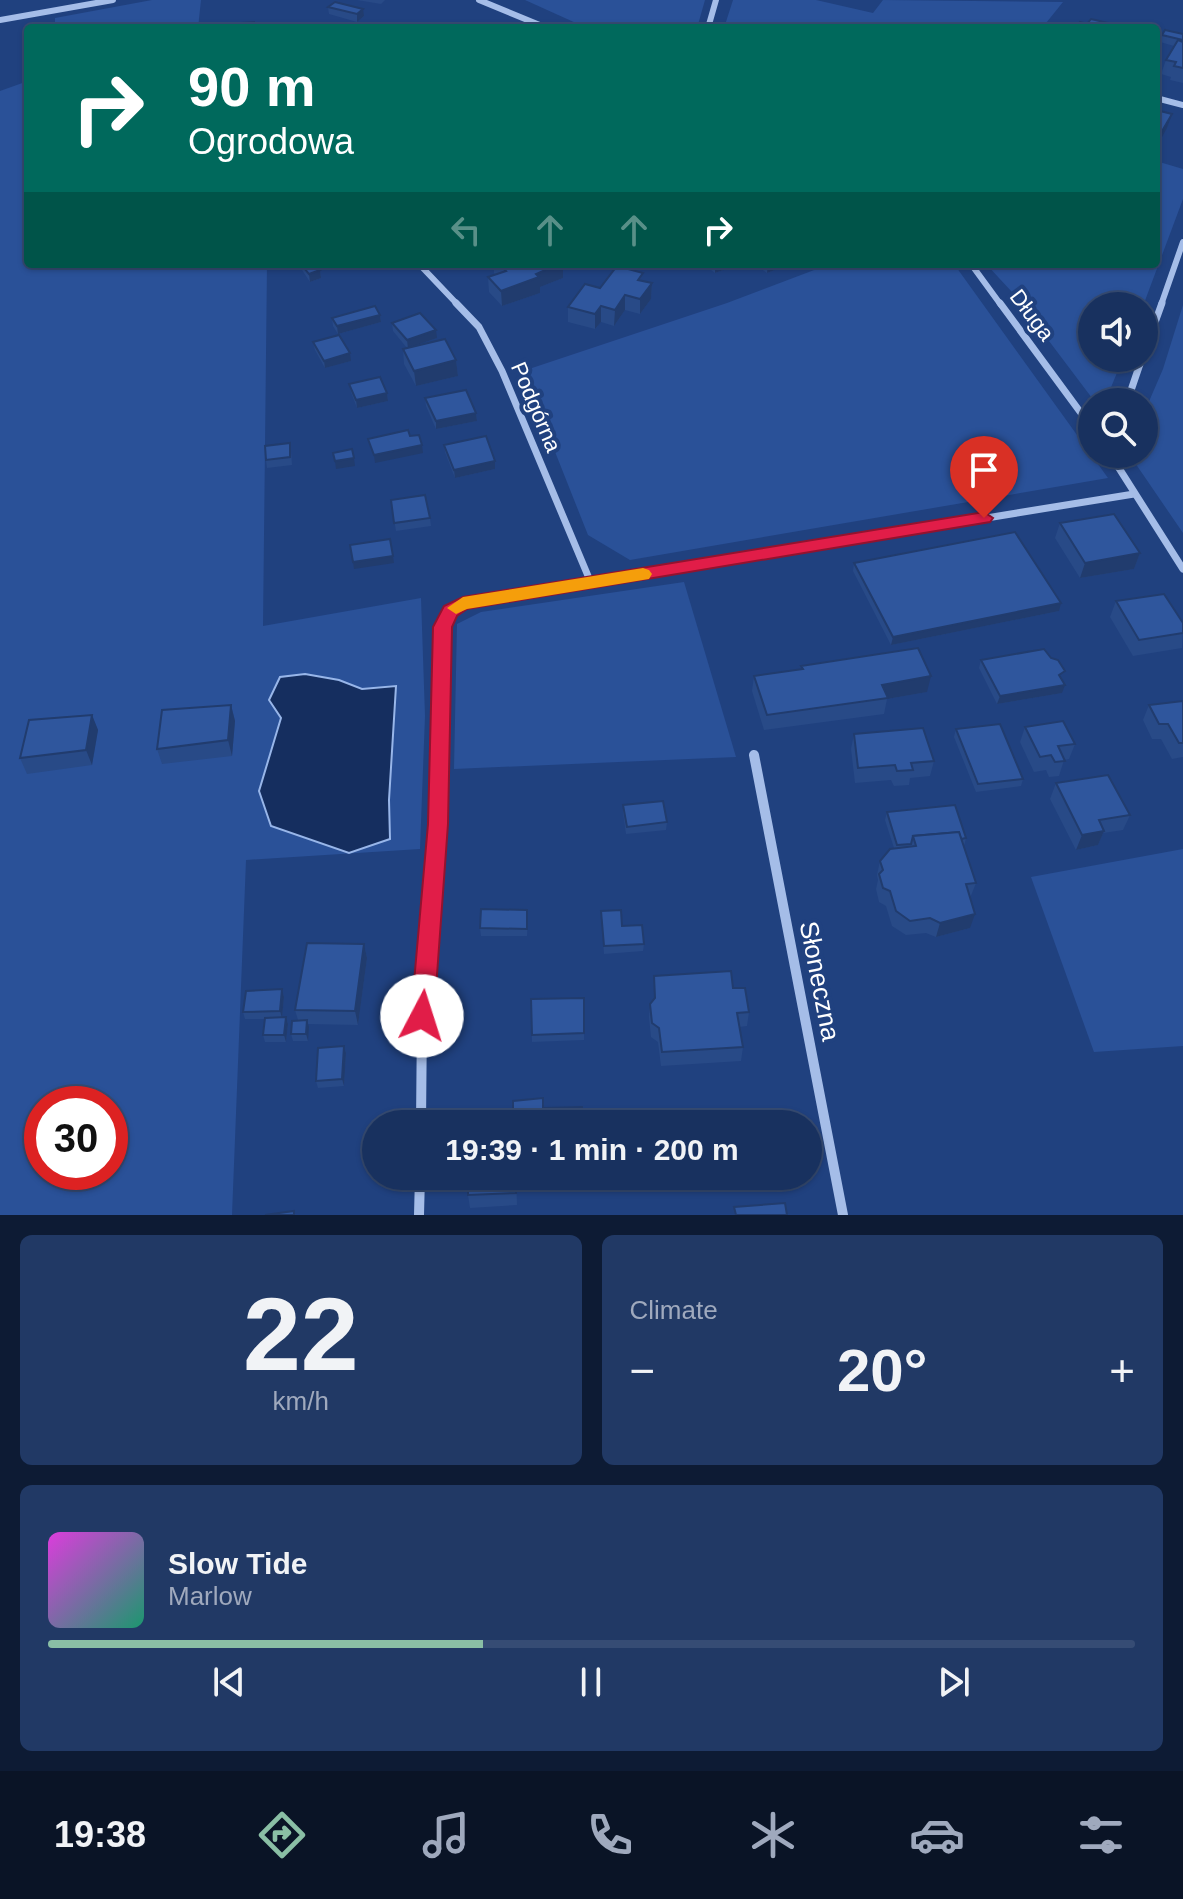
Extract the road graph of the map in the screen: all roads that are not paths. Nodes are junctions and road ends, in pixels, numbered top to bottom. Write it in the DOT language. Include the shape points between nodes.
graph roads {
  1 [pos="113,0"];
  2 [pos="479,0"];
  3 [pos="716,0"];
  4 [pos="0,20"];
  5 [pos="537,24"];
  6 [pos="709,24"];
  7 [pos="1160,99"];
  8 [pos="1183,105"];
  9 [pos="1183,242"];
  10 [pos="423,268"];
  11 [pos="974,268"];
  12 [pos="1158,313"];
  13 [pos="1078,409"];
  14 [pos="1118,468"];
  15 [pos="1134,494"];
  16 [pos="1183,569"];
  17 [pos="591,583"];
  18 [pos="754,755"];
  19 [pos="421,1110"];
  20 [pos="420,1190"];
  21 [pos="419,1215"];
  22 [pos="843,1215"];
  1 -- 4 [label="street"];
  2 -- 5 [label="street"];
  3 -- 6 [label="street"];
  7 -- 8 [label="street"];
  9 -- 12 [label="street"];
  10 -- 17 [label="street, Podgórna" via="479,327"];
  11 -- 13 [label="street, Długa"];
  14 -- 15 [label="street"];
  15 -- 16 [label="street"];
  15 -- 17 [label="street"];
  17 -- 19 [label="street" via="463,603 450,611 442,627 438,824 422,1016"];
  18 -- 22 [label="street, Słoneczna"];
  20 -- 21 [label="street"];
}
